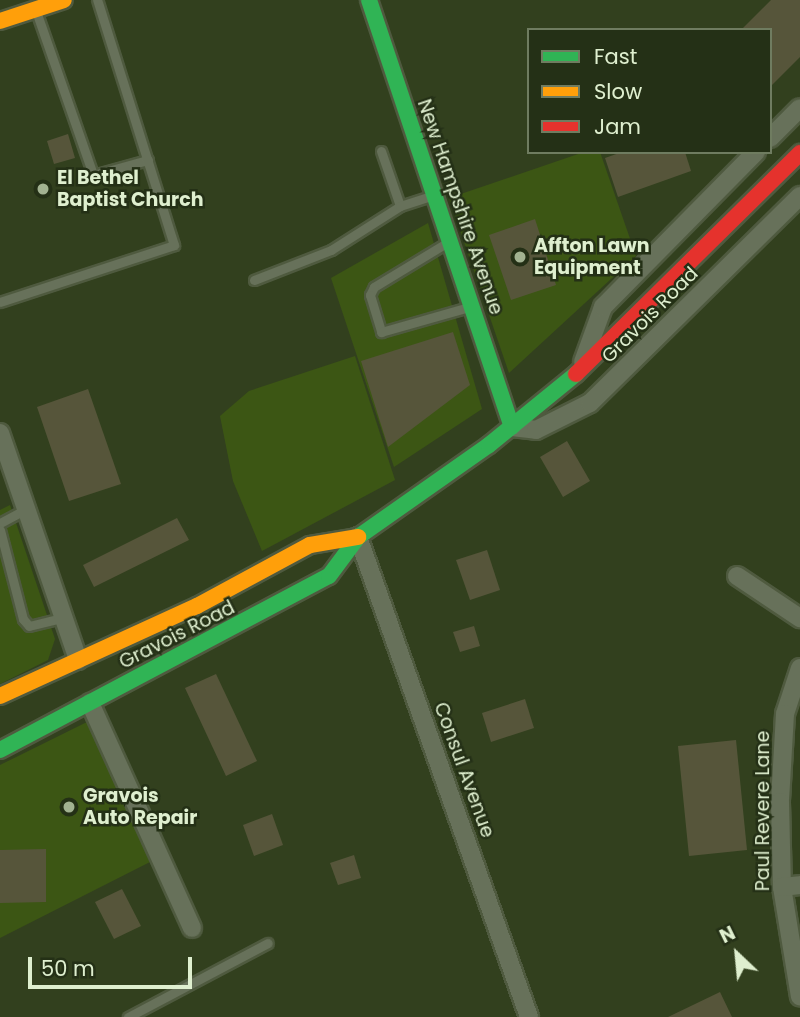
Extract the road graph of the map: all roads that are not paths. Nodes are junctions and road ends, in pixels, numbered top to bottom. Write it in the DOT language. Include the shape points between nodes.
graph roads {
  1 [pos="64,0"];
  2 [pos="97,0"];
  3 [pos="369,0"];
  4 [pos="35,9"];
  5 [pos="0,21"];
  6 [pos="800,108"];
  7 [pos="772,136"];
  8 [pos="381,151"];
  9 [pos="800,153"];
  10 [pos="754,154"];
  11 [pos="148,160"];
  12 [pos="434,195"];
  13 [pos="800,196"];
  14 [pos="400,206"];
  15 [pos="449,241"];
  16 [pos="254,280"];
  17 [pos="0,302"];
  18 [pos="471,307"];
  19 [pos="580,370"];
  20 [pos="512,427"];
  21 [pos="0,433"];
  22 [pos="24,510"];
  23 [pos="0,523"];
  24 [pos="0,530"];
  25 [pos="358,537"];
  26 [pos="737,576"];
  27 [pos="61,618"];
  28 [pos="800,618"];
  29 [pos="78,660"];
  30 [pos="800,668"];
  31 [pos="0,696"];
  32 [pos="90,703"];
  33 [pos="0,750"];
  34 [pos="800,885"];
  35 [pos="782,887"];
  36 [pos="192,928"];
  37 [pos="268,943"];
  38 [pos="800,997"];
  39 [pos="128,1017"];
  40 [pos="529,1017"];
  1 -- 4 [label="main road"];
  2 -- 11 [label="lane"];
  3 -- 12 [label="main road, New Hampshire Avenue"];
  4 -- 5 [label="main road"];
  4 -- 11 [label="lane" via="93,175"];
  6 -- 7 [label="street"];
  8 -- 14 [label="lane"];
  9 -- 19 [label="main road, Gravois Road"];
  10 -- 19 [label="street, Gravois Road" via="603,307"];
  11 -- 17 [label="lane" via="174,245"];
  12 -- 14 [label="lane"];
  12 -- 15 [label="main road, New Hampshire Avenue"];
  13 -- 20 [label="street, Gravois Road" via="590,403 536,430"];
  14 -- 16 [label="lane" via="331,250"];
  15 -- 18 [label="main road, New Hampshire Avenue"];
  15 -- 18 [label="lane" via="374,287 370,295 381,332"];
  18 -- 20 [label="main road, New Hampshire Avenue"];
  19 -- 20 [label="main road, Gravois Road"];
  20 -- 25 [label="main road, Gravois Road"];
  21 -- 22 [label="street"];
  22 -- 23 [label="lane"];
  22 -- 27 [label="street"];
  24 -- 27 [label="lane" via="23,619 29,626"];
  25 -- 29 [label="main road, Gravois Road" via="310,545"];
  25 -- 32 [label="main road, Gravois Road" via="329,576"];
  25 -- 40 [label="street, Consul Avenue"];
  26 -- 28 [label="street"];
  27 -- 29 [label="street"];
  29 -- 31 [label="main road, Gravois Road"];
  30 -- 35 [label="street, Paul Revere Lane" via="785,714"];
  32 -- 33 [label="main road, Gravois Road"];
  32 -- 36 [label="street"];
  34 -- 35 [label="street"];
  35 -- 38 [label="street, Paul Revere Lane"];
  37 -- 39 [label="lane"];
}
